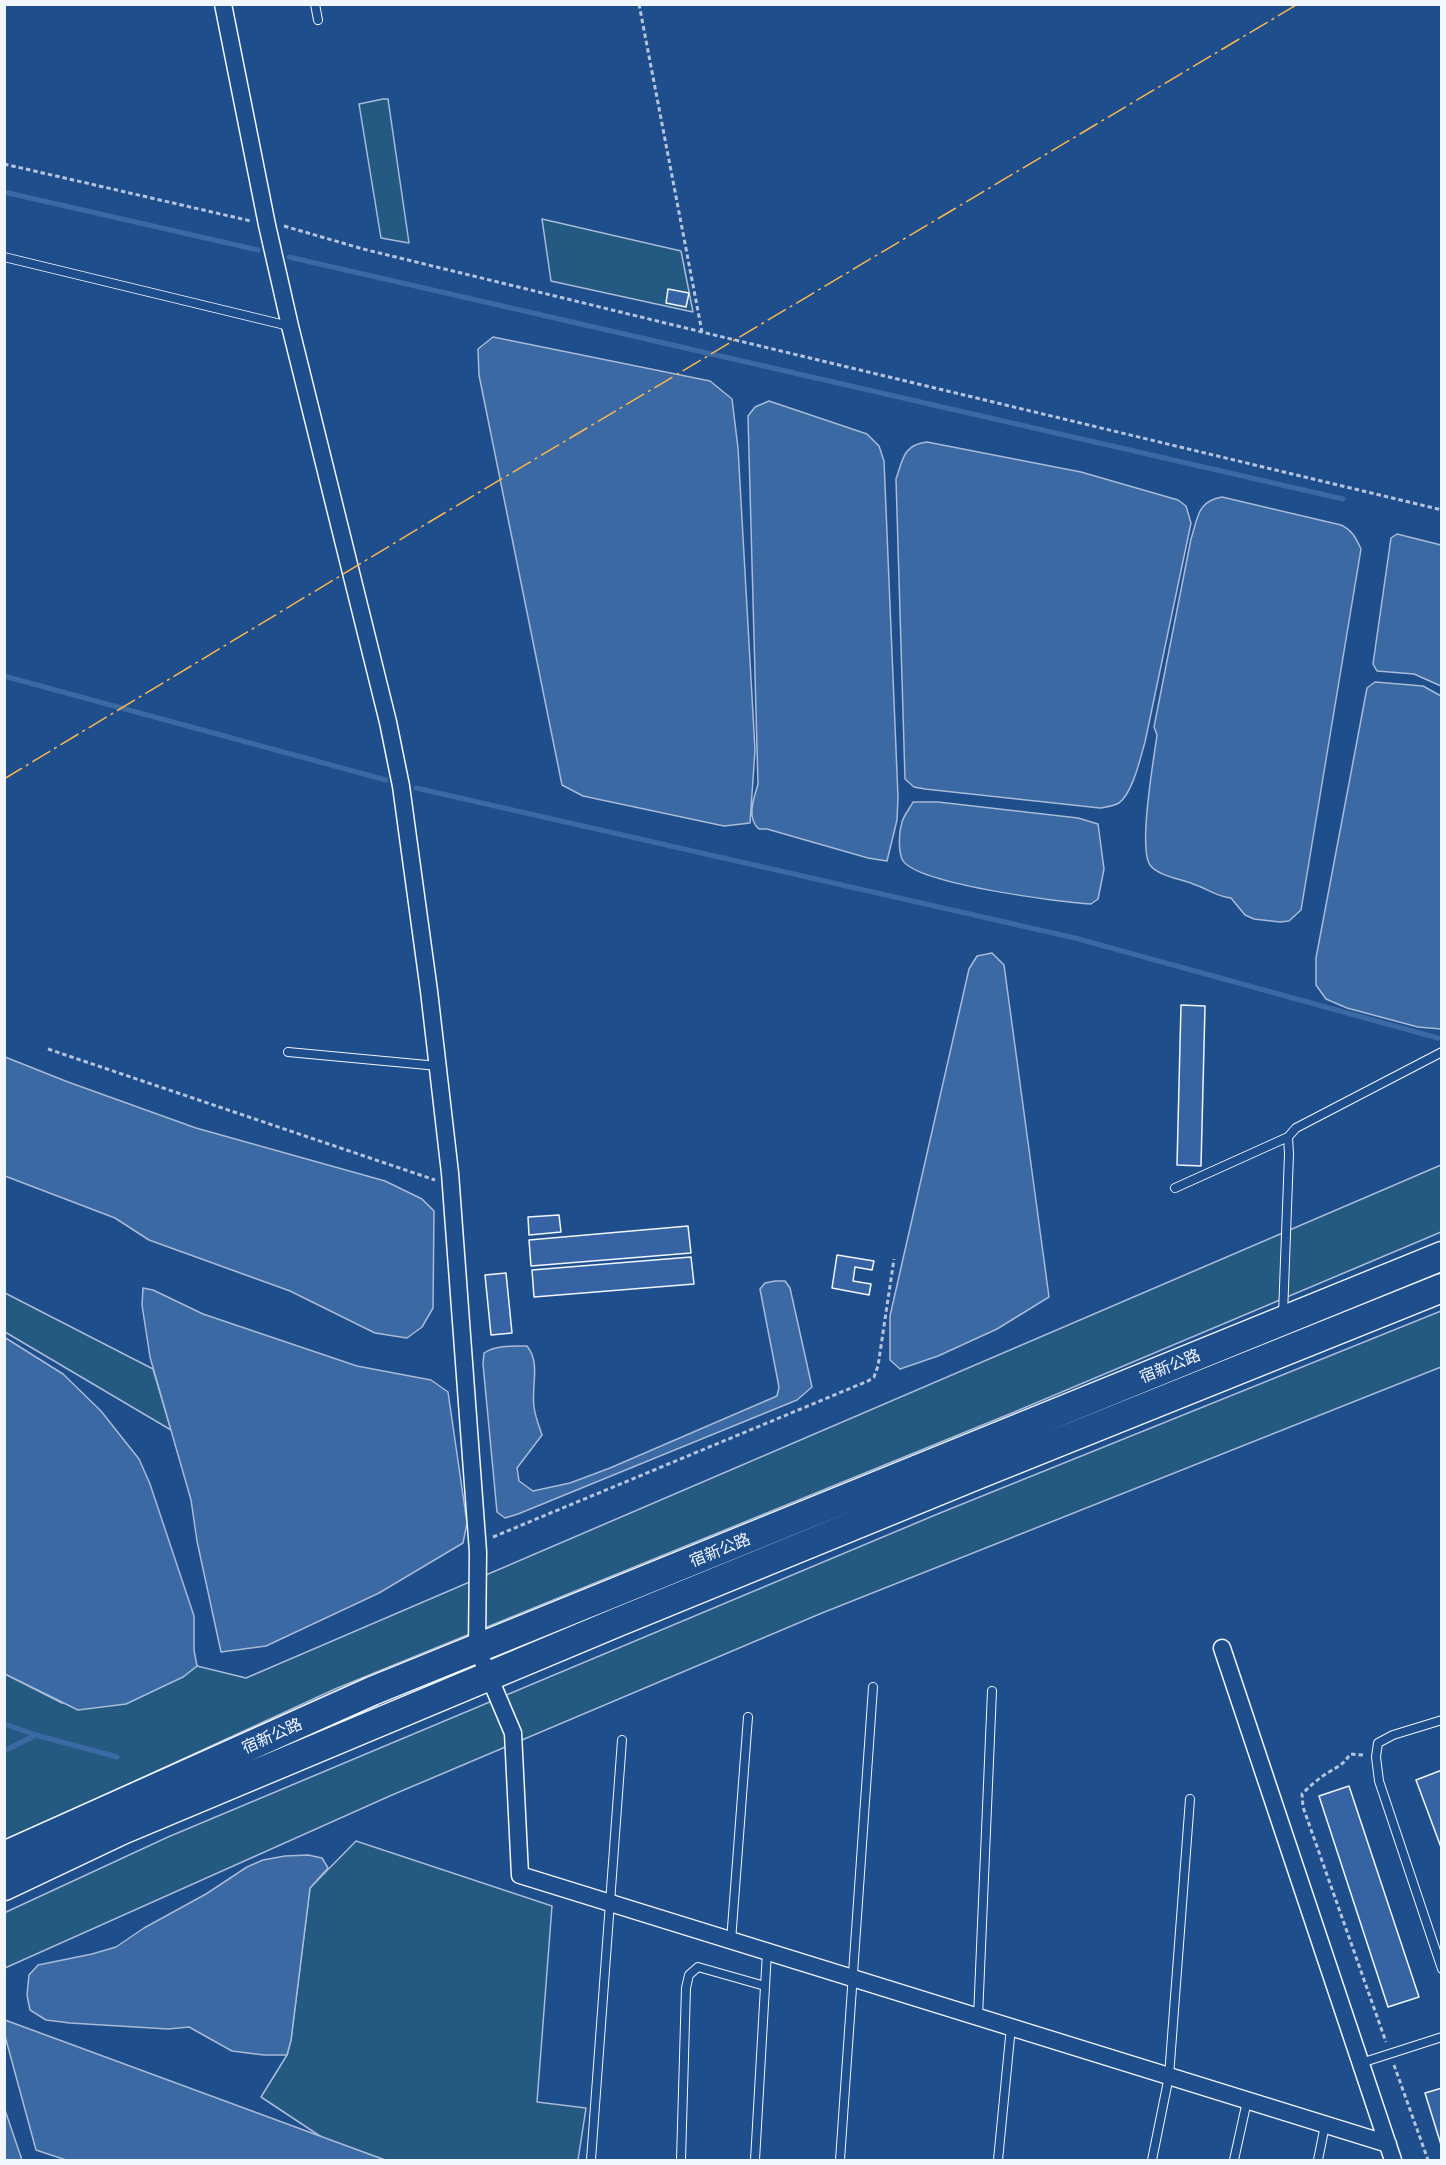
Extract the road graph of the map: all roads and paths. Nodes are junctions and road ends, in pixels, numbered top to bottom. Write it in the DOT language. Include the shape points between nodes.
graph roads {
  1 [pos="223,4"];
  2 [pos="315,4"];
  3 [pos="639,4"];
  4 [pos="318,20"];
  5 [pos="4,164"];
  6 [pos="267,225"];
  7 [pos="4,258"];
  8 [pos="290,326"];
  9 [pos="702,332"];
  10 [pos="1442,510"];
  11 [pos="48,1049"];
  12 [pos="288,1052"];
  13 [pos="1442,1052"];
  14 [pos="438,1066"];
  15 [pos="1288,1137"];
  16 [pos="451,1186"];
  17 [pos="1175,1188"];
  18 [pos="1442,1256"];
  19 [pos="894,1259"];
  20 [pos="1442,1288"];
  21 [pos="1283,1321"];
  22 [pos="478,1544"];
  23 [pos="477,1648"];
  24 [pos="1222,1648"];
  25 [pos="489,1676"];
  26 [pos="873,1687"];
  27 [pos="992,1691"];
  28 [pos="748,1717"];
  29 [pos="1442,1720"];
  30 [pos="622,1740"];
  31 [pos="1376,1757"];
  32 [pos="1190,1799"];
  33 [pos="4,1856"];
  34 [pos="4,1886"];
  35 [pos="610,1903"];
  36 [pos="731,1941"];
  37 [pos="767,1952"];
  38 [pos="1442,1969"];
  39 [pos="853,1978"];
  40 [pos="765,1986"];
  41 [pos="978,2017"];
  42 [pos="1011,2027"];
  43 [pos="1442,2037"];
  44 [pos="1390,2054"];
  45 [pos="1360,2063"];
  46 [pos="1169,2076"];
  47 [pos="1247,2101"];
  48 [pos="1325,2125"];
  49 [pos="1390,2152"];
  50 [pos="591,2160"];
  51 [pos="681,2160"];
  52 [pos="755,2160"];
  53 [pos="840,2160"];
  54 [pos="998,2160"];
  55 [pos="1152,2160"];
  56 [pos="1234,2160"];
  57 [pos="1318,2160"];
  58 [pos="1428,2160"];
  1 -- 6 [label="street"];
  2 -- 4 [label="lane"];
  3 -- 9 [label="path"];
  5 -- 6 [label="path"];
  6 -- 8 [label="street"];
  6 -- 9 [label="path" via="296,229"];
  7 -- 8 [label="lane"];
  8 -- 14 [label="street" via="401,786"];
  9 -- 10 [label="path"];
  11 -- 16 [label="path"];
  12 -- 14 [label="lane"];
  13 -- 15 [label="lane" via="1296,1128"];
  14 -- 16 [label="street"];
  15 -- 17 [label="lane"];
  15 -- 21 [label="lane"];
  16 -- 22 [label="street"];
  18 -- 21 [label="highway, 宿新公路"];
  19 -- 22 [label="path" via="874,1377"];
  20 -- 25 [label="highway, 宿新公路"];
  21 -- 23 [label="highway, 宿新公路"];
  22 -- 23 [label="street"];
  23 -- 25 [label="street"];
  23 -- 33 [label="highway, 宿新公路"];
  24 -- 45 [label="street"];
  25 -- 34 [label="highway, 宿新公路" via="122,1830"];
  25 -- 35 [label="street" via="513,1733 520,1875"];
  26 -- 39 [label="lane"];
  27 -- 41 [label="lane"];
  28 -- 36 [label="lane"];
  29 -- 31 [label="lane" via="1392,1735 1378,1743"];
  30 -- 35 [label="lane"];
  31 -- 38 [label="lane" via="1379,1781"];
  31 -- 44 [label="path" via="1350,1754 1343,1765 1302,1794 1303,1807"];
  32 -- 46 [label="lane"];
  35 -- 36 [label="street"];
  35 -- 50 [label="lane"];
  36 -- 37 [label="street"];
  37 -- 39 [label="street"];
  37 -- 40 [label="lane"];
  39 -- 41 [label="street"];
  39 -- 53 [label="lane"];
  40 -- 51 [label="lane" via="698,1968 689,1974"];
  40 -- 52 [label="lane"];
  41 -- 42 [label="street"];
  42 -- 46 [label="street"];
  42 -- 54 [label="lane"];
  43 -- 44 [label="lane"];
  44 -- 45 [label="lane"];
  44 -- 58 [label="path"];
  45 -- 49 [label="street"];
  46 -- 47 [label="street"];
  46 -- 55 [label="lane"];
  47 -- 48 [label="street"];
  47 -- 56 [label="lane"];
  48 -- 49 [label="street"];
  48 -- 57 [label="lane"];
}
